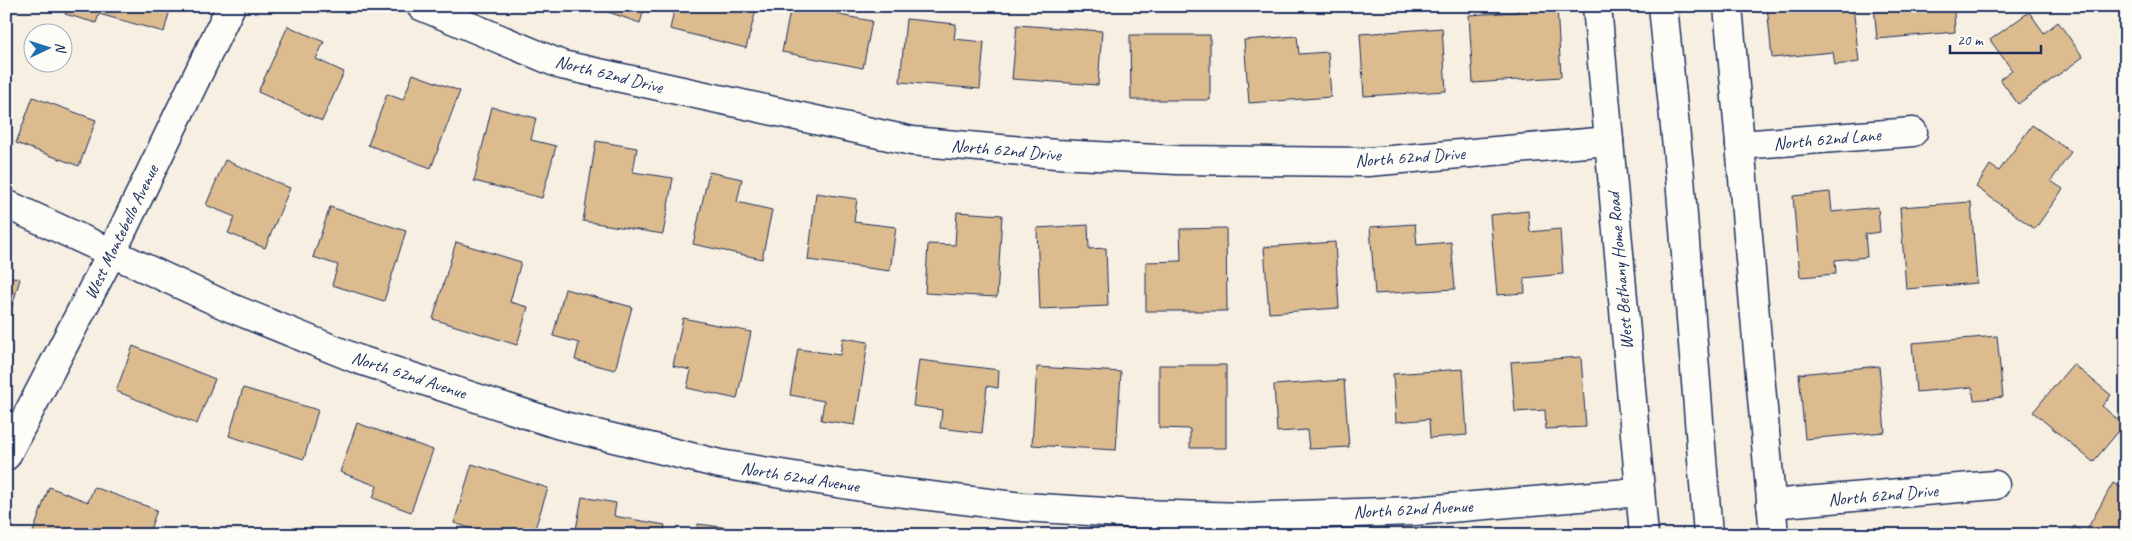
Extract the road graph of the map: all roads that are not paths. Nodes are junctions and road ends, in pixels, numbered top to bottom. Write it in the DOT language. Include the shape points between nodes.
graph roads {
  1 [pos="231,6"];
  2 [pos="422,6"];
  3 [pos="1597,6"];
  4 [pos="1663,6"];
  5 [pos="1728,6"];
  6 [pos="1914,132"];
  7 [pos="1609,141"];
  8 [pos="1740,145"];
  9 [pos="6,204"];
  10 [pos="111,254"];
  11 [pos="6,456"];
  12 [pos="1995,485"];
  13 [pos="1640,492"];
  14 [pos="1771,504"];
  15 [pos="1644,535"];
  16 [pos="1708,535"];
  17 [pos="1774,535"];
  1 -- 10 [label="street, West Montebello Avenue"];
  2 -- 7 [label="street, North 62nd Drive" via="562,65 912,141 1056,154 1177,160 1359,162"];
  3 -- 7 [label="street, West Bethany Home Road"];
  4 -- 16 [label="street" via="1681,188"];
  5 -- 8 [label="street"];
  6 -- 8 [label="street, North 62nd Lane"];
  7 -- 13 [label="street, West Bethany Home Road"];
  8 -- 14 [label="street"];
  9 -- 10 [label="street, North 62nd Avenue"];
  10 -- 11 [label="street, West Montebello Avenue"];
  10 -- 13 [label="street, North 62nd Avenue" via="357,359 560,425 720,464 880,490 1023,507 1245,517 1414,510"];
  12 -- 14 [label="street, North 62nd Drive"];
  13 -- 15 [label="street, West Bethany Home Road"];
  14 -- 17 [label="street"];
}
